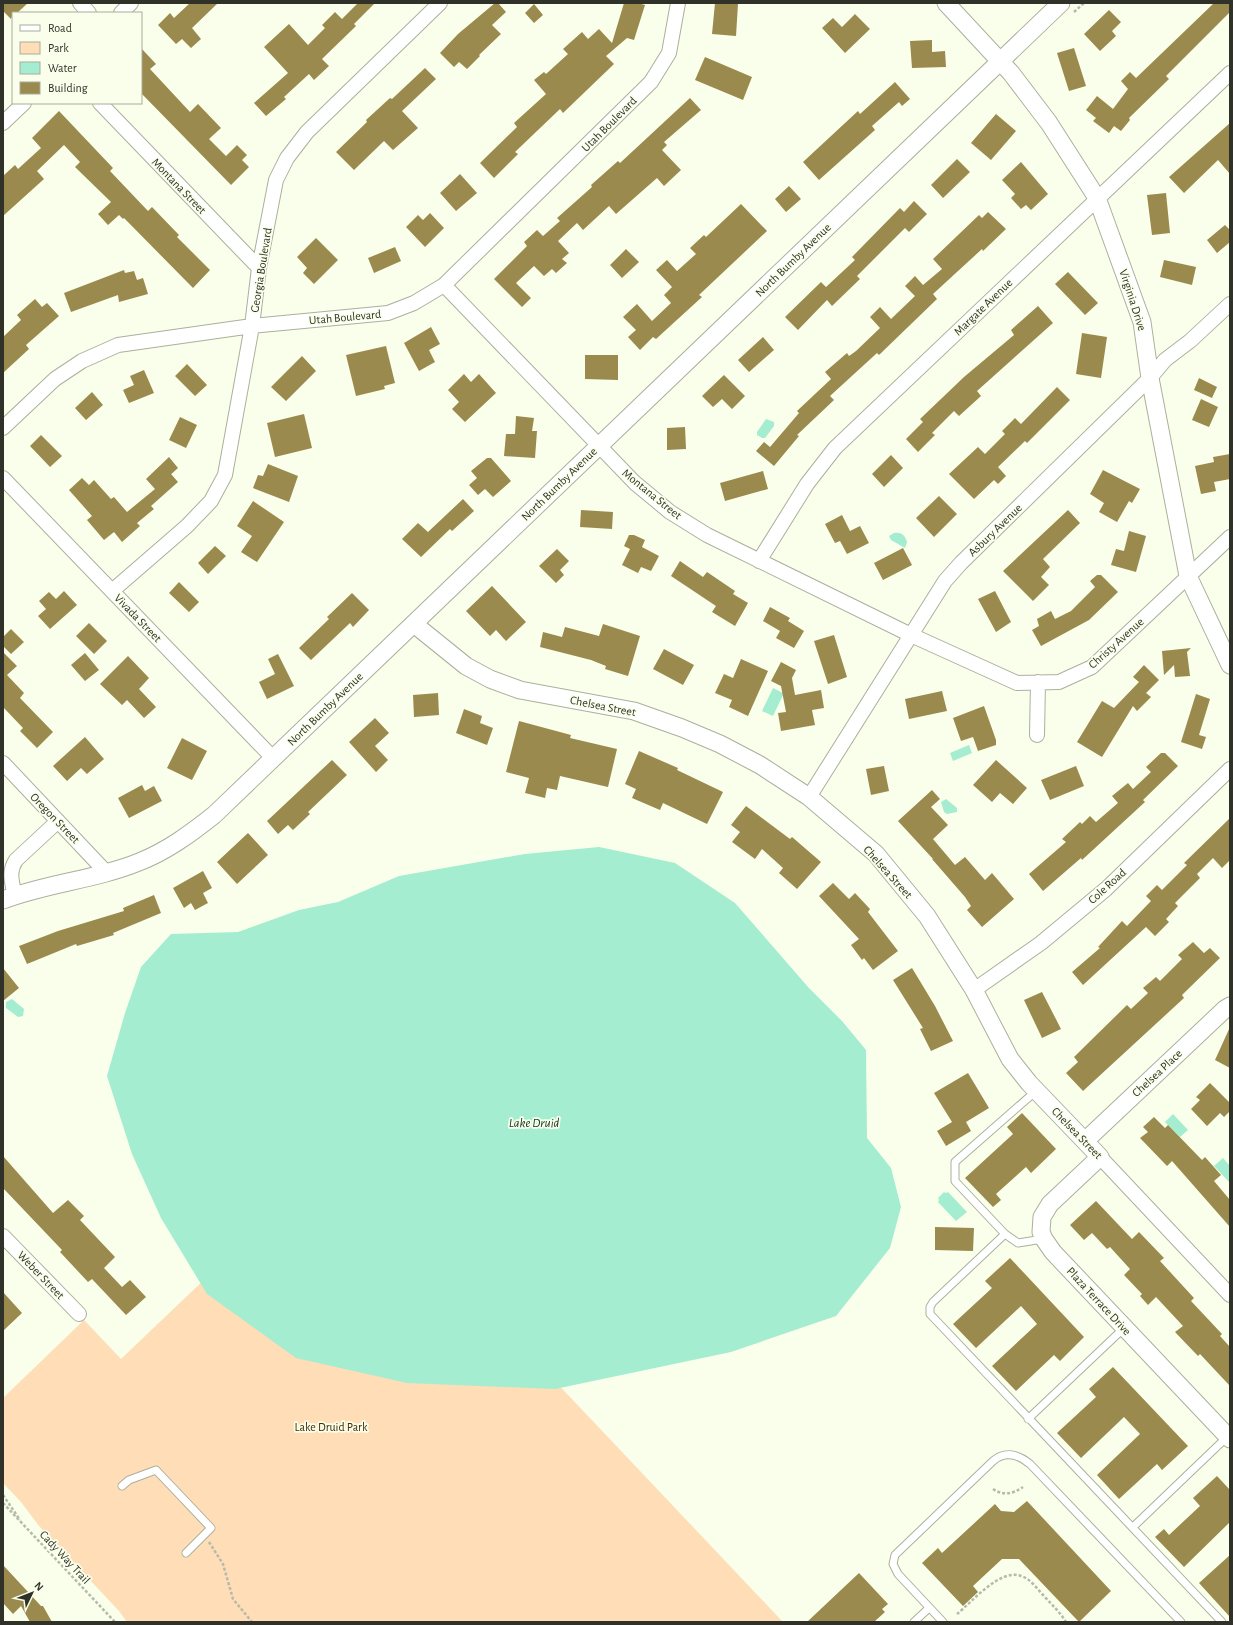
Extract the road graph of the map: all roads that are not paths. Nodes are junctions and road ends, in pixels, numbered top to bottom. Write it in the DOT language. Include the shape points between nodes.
graph roads {
  1 [pos="80,3"];
  2 [pos="131,3"];
  3 [pos="440,3"];
  4 [pos="678,3"];
  5 [pos="946,3"];
  6 [pos="1061,3"];
  7 [pos="88,12"];
  8 [pos="122,12"];
  9 [pos="1001,60"];
  10 [pos="1230,73"];
  11 [pos="23,104"];
  12 [pos="101,104"];
  13 [pos="3,123"];
  14 [pos="1097,198"];
  15 [pos="259,268"];
  16 [pos="444,285"];
  17 [pos="1230,304"];
  18 [pos="252,326"];
  19 [pos="1150,378"];
  20 [pos="3,428"];
  21 [pos="598,446"];
  22 [pos="3,478"];
  23 [pos="1230,537"];
  24 [pos="759,561"];
  25 [pos="1188,576"];
  26 [pos="112,591"];
  27 [pos="414,624"];
  28 [pos="911,635"];
  29 [pos="1230,665"];
  30 [pos="1038,682"];
  31 [pos="1037,735"];
  32 [pos="273,758"];
  33 [pos="3,763"];
  34 [pos="1230,769"];
  35 [pos="809,797"];
  36 [pos="58,821"];
  37 [pos="106,872"];
  38 [pos="9,898"];
  39 [pos="974,990"];
  40 [pos="1230,1006"];
  41 [pos="1036,1091"];
  42 [pos="1085,1141"];
  43 [pos="1100,1157"];
  44 [pos="1005,1234"];
  45 [pos="3,1236"];
  46 [pos="1044,1239"];
  47 [pos="1230,1295"];
  48 [pos="79,1314"];
  49 [pos="1124,1328"];
  50 [pos="1028,1419"];
  51 [pos="1229,1438"];
  52 [pos="122,1486"];
  53 [pos="1133,1527"];
  54 [pos="186,1553"];
  55 [pos="929,1608"];
  56 [pos="914,1622"];
  57 [pos="943,1622"];
  58 [pos="1180,1622"];
  59 [pos="1222,1622"];
  1 -- 7 [label="street"];
  2 -- 8 [label="street"];
  3 -- 15 [label="street, Georgia Boulevard" via="307,132 287,158 276,180"];
  4 -- 16 [label="street, Utah Boulevard" via="670,53 651,82"];
  5 -- 9 [label="street, Virginia Drive"];
  6 -- 9 [label="street, North Bumby Avenue"];
  9 -- 14 [label="street, Virginia Drive" via="1049,123"];
  9 -- 21 [label="street, North Bumby Avenue"];
  10 -- 14 [label="street, Margate Avenue"];
  11 -- 13 [label="street"];
  12 -- 15 [label="street, Montana Street"];
  14 -- 19 [label="street, Virginia Drive" via="1142,322"];
  14 -- 24 [label="street, Margate Avenue" via="835,448 807,484"];
  15 -- 18 [label="street, Georgia Boulevard"];
  16 -- 18 [label="street, Utah Boulevard" via="414,303 388,313"];
  16 -- 21 [label="street, Montana Street"];
  17 -- 19 [label="street, Asbury Avenue" via="1165,360"];
  18 -- 20 [label="street, Georgia Boulevard" via="118,345 82,361 55,379"];
  18 -- 26 [label="street" via="225,475 211,501 188,526"];
  19 -- 25 [label="street, Virginia Drive"];
  19 -- 28 [label="street, Asbury Avenue" via="961,563 945,581"];
  21 -- 24 [label="street, Montana Street" via="635,483 670,512"];
  21 -- 27 [label="street, North Bumby Avenue"];
  22 -- 26 [label="street, Vivada Street"];
  23 -- 25 [label="street, Christy Avenue"];
  24 -- 28 [label="street, Montana Street"];
  25 -- 29 [label="street, Virginia Drive"];
  25 -- 30 [label="street, Christy Avenue" via="1092,667 1059,682"];
  26 -- 32 [label="street, Vivada Street"];
  27 -- 32 [label="street, North Bumby Avenue"];
  27 -- 35 [label="street, Chelsea Street" via="466,666 490,678 520,690 634,712 682,728 760,765"];
  28 -- 30 [label="street, Christy Avenue" via="1017,683"];
  28 -- 35 [label="street, Asbury Avenue"];
  30 -- 31 [label="street"];
  32 -- 37 [label="street, North Bumby Avenue" via="214,815 188,835 166,850 138,863"];
  33 -- 36 [label="street, Oregon Street"];
  34 -- 39 [label="street, Cole Road" via="1106,888 1041,943"];
  35 -- 39 [label="street, Chelsea Street" via="876,854 927,916"];
  36 -- 37 [label="street, Oregon Street"];
  36 -- 38 [label="street, North Bumby Avenue" via="11,867"];
  37 -- 38 [label="street, North Bumby Avenue"];
  39 -- 41 [label="street, Chelsea Street" via="1010,1059"];
  40 -- 42 [label="street, Chelsea Place"];
  41 -- 42 [label="street, Chelsea Street"];
  41 -- 44 [label="lane" via="956,1162 955,1181"];
  42 -- 43 [label="street, Chelsea Street"];
  43 -- 46 [label="street" via="1050,1204 1042,1217 1041,1232"];
  43 -- 47 [label="street, Chelsea Street"];
  44 -- 46 [label="lane" via="1018,1243"];
  44 -- 50 [label="lane" via="933,1302 929,1311"];
  45 -- 48 [label="street, Weber Street"];
  46 -- 49 [label="street, Plaza Terrace Drive"];
  49 -- 50 [label="lane"];
  49 -- 51 [label="street, Plaza Terrace Drive"];
  50 -- 53 [label="lane"];
  51 -- 53 [label="lane"];
  52 -- 54 [label="lane" via="129,1480 156,1470 211,1528"];
  53 -- 59 [label="lane"];
  55 -- 56 [label="lane"];
  55 -- 57 [label="lane"];
  55 -- 58 [label="lane" via="898,1574 893,1564 895,1555 992,1461 1001,1456 1013,1455 1030,1464"];
}
